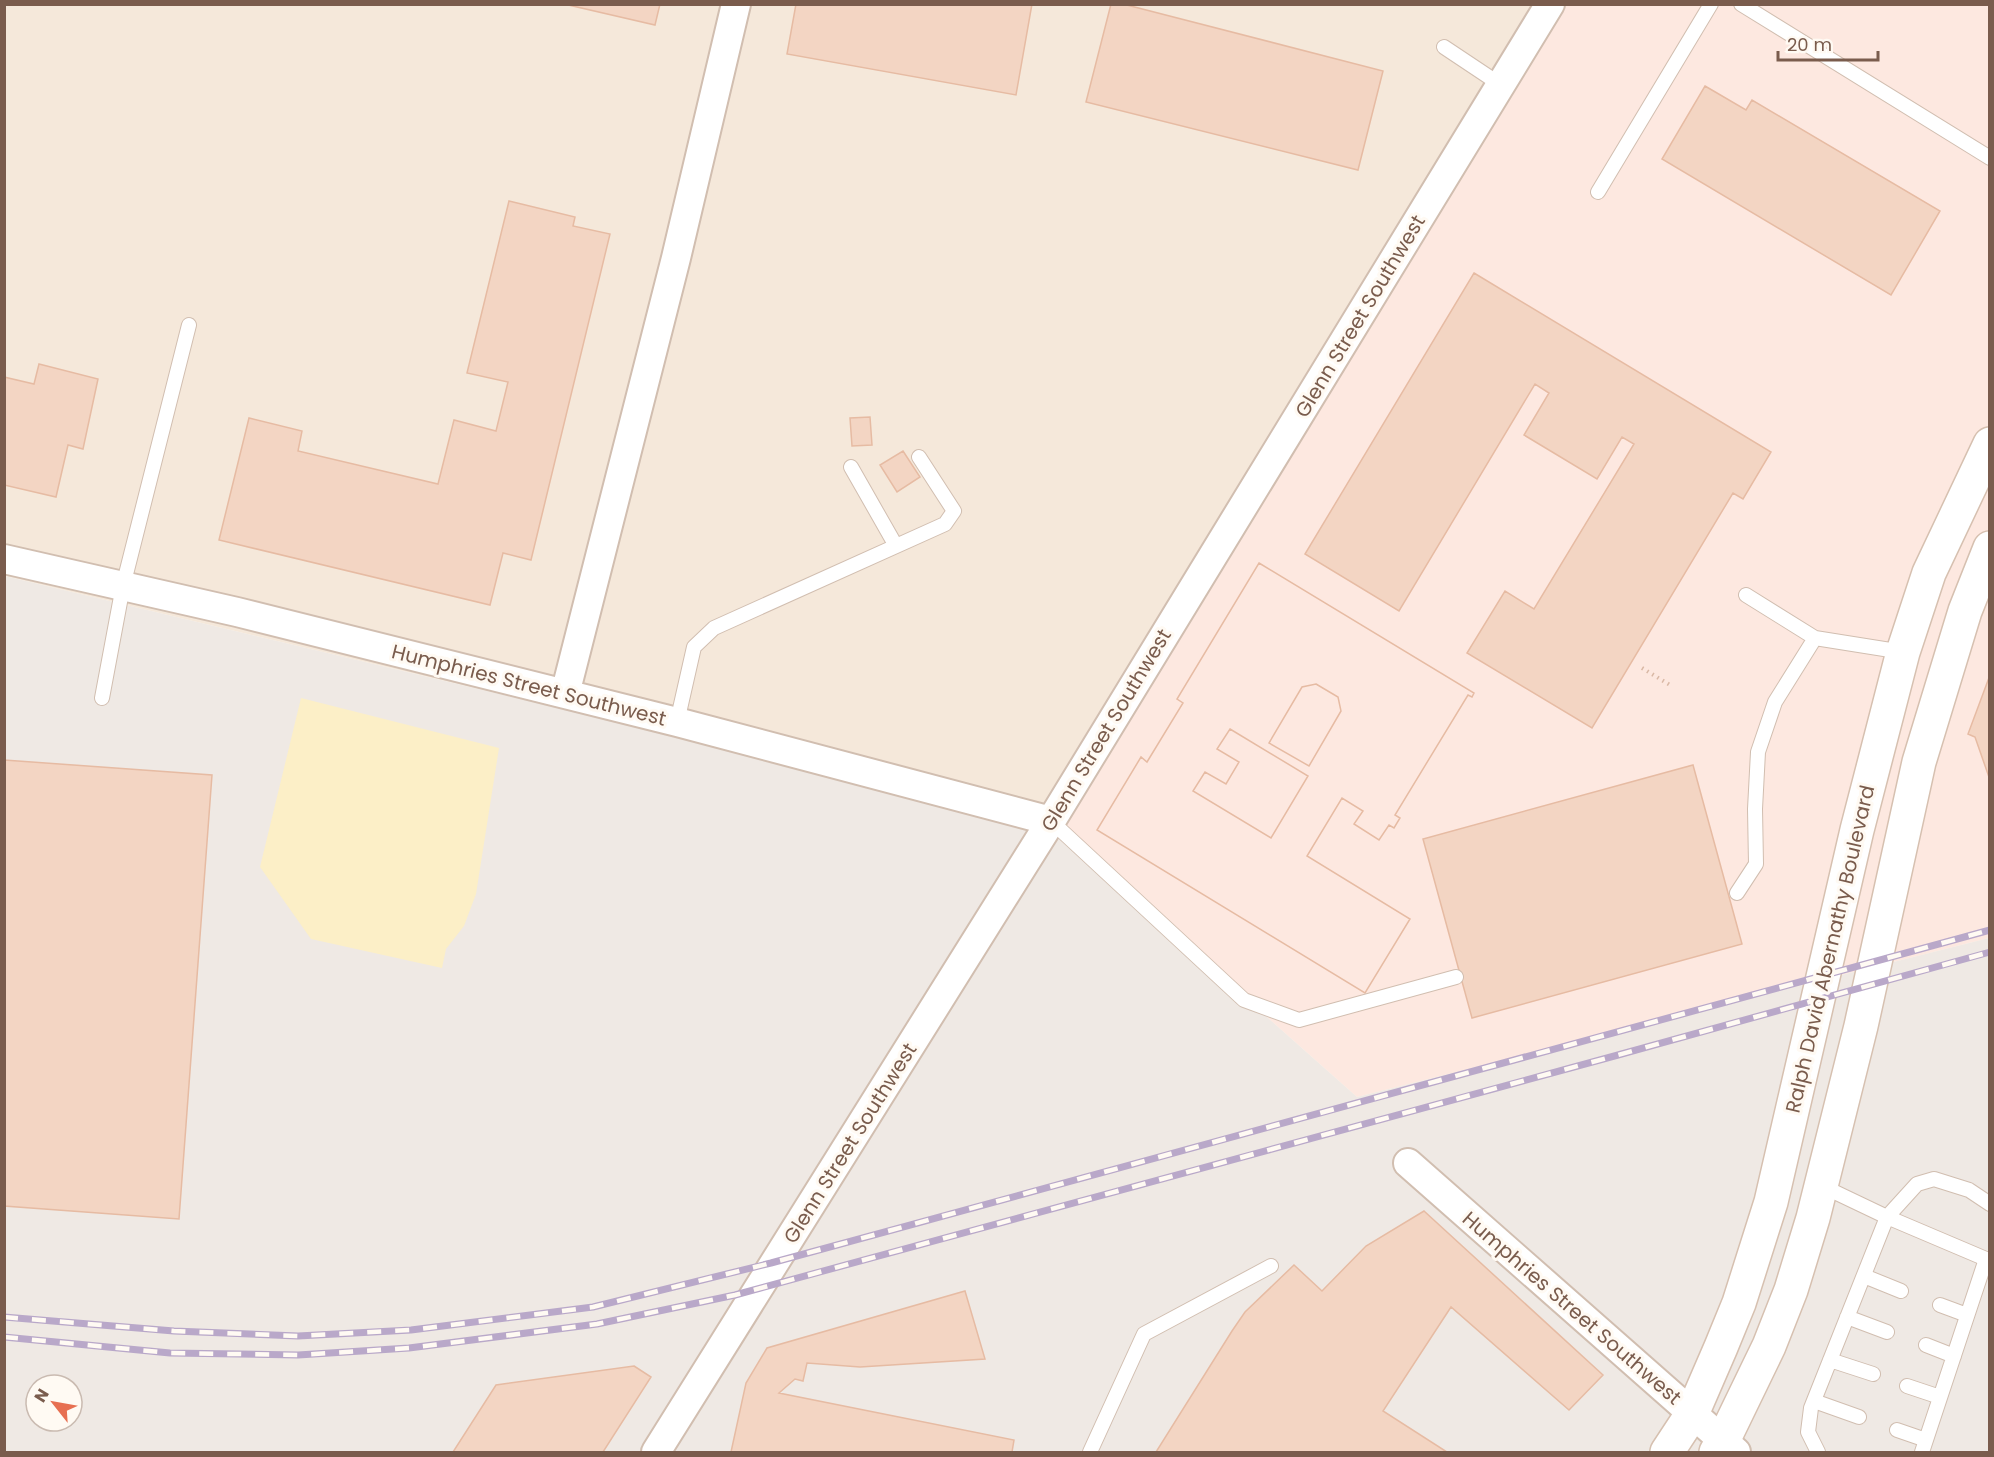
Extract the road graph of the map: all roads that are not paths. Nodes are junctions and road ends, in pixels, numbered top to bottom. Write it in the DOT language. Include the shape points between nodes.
graph roads {
  1 [pos="736,4"];
  2 [pos="1550,4"];
  3 [pos="1711,4"];
  4 [pos="1741,4"];
  5 [pos="1444,47"];
  6 [pos="1501,85"];
  7 [pos="1989,158"];
  8 [pos="1598,192"];
  9 [pos="189,325"];
  10 [pos="1989,444"];
  11 [pos="919,457"];
  12 [pos="851,468"];
  13 [pos="896,546"];
  14 [pos="1989,548"];
  15 [pos="4,559"];
  16 [pos="123,586"];
  17 [pos="1746,595"];
  18 [pos="1815,638"];
  19 [pos="1903,652"];
  20 [pos="565,694"];
  21 [pos="102,698"];
  22 [pos="677,722"];
  23 [pos="1051,821"];
  24 [pos="1737,893"];
  25 [pos="1456,977"];
  26 [pos="1408,1163"];
  27 [pos="1822,1186"];
  28 [pos="1989,1204"];
  29 [pos="1887,1217"];
  30 [pos="1271,1266"];
  31 [pos="1864,1276"];
  32 [pos="1901,1291"];
  33 [pos="1940,1305"];
  34 [pos="1967,1315"];
  35 [pos="1847,1317"];
  36 [pos="1887,1332"];
  37 [pos="1926,1346"];
  38 [pos="1954,1356"];
  39 [pos="1830,1360"];
  40 [pos="1874,1374"];
  41 [pos="1907,1386"];
  42 [pos="1940,1397"];
  43 [pos="1814,1401"];
  44 [pos="1692,1414"];
  45 [pos="1858,1417"];
  46 [pos="1897,1430"];
  47 [pos="1924,1446"];
  48 [pos="1725,1449"];
  49 [pos="656,1452"];
  50 [pos="1090,1452"];
  51 [pos="1667,1452"];
  52 [pos="1818,1452"];
  1 -- 20 [label="street"];
  2 -- 6 [label="street, Glenn Street Southwest"];
  3 -- 8 [label="lane"];
  4 -- 7 [label="lane"];
  5 -- 6 [label="lane"];
  6 -- 23 [label="street, Glenn Street Southwest"];
  9 -- 16 [label="lane"];
  10 -- 19 [label="main road, Ralph David Abernathy Boulevard" via="1929,573"];
  11 -- 13 [label="lane" via="954,511 945,524"];
  12 -- 13 [label="lane"];
  13 -- 22 [label="lane" via="714,627 694,647"];
  14 -- 27 [label="main road" via="1965,611 1919,762"];
  15 -- 16 [label="street, Humphries Street Southwest"];
  16 -- 20 [label="street, Humphries Street Southwest"];
  16 -- 21 [label="lane"];
  17 -- 18 [label="lane"];
  18 -- 19 [label="lane"];
  18 -- 24 [label="lane" via="1775,702 1758,752 1756,864"];
  19 -- 44 [label="main road, Ralph David Abernathy Boulevard" via="1857,830 1771,1202 1738,1303"];
  20 -- 22 [label="street, Humphries Street Southwest"];
  22 -- 23 [label="street, Humphries Street Southwest"];
  23 -- 25 [label="lane" via="1244,1000 1299,1020"];
  23 -- 49 [label="street, Glenn Street Southwest"];
  26 -- 44 [label="street, Humphries Street Southwest"];
  27 -- 29 [label="lane"];
  27 -- 48 [label="main road" via="1791,1290"];
  28 -- 29 [label="lane" via="1969,1190 1934,1179 1917,1184"];
  29 -- 31 [label="lane"];
  29 -- 34 [label="lane" via="1986,1259"];
  30 -- 50 [label="lane" via="1144,1334"];
  31 -- 32 [label="lane"];
  31 -- 35 [label="lane"];
  33 -- 34 [label="lane"];
  34 -- 38 [label="lane"];
  35 -- 36 [label="lane"];
  35 -- 39 [label="lane"];
  37 -- 38 [label="lane"];
  38 -- 42 [label="lane"];
  39 -- 40 [label="lane"];
  39 -- 43 [label="lane"];
  41 -- 42 [label="lane"];
  42 -- 47 [label="lane"];
  43 -- 45 [label="lane"];
  43 -- 52 [label="lane" via="1808,1432"];
  44 -- 48 [label="street, Humphries Street Southwest"];
  44 -- 51 [label="main road, Ralph David Abernathy Boulevard"];
  46 -- 47 [label="lane"];
}
